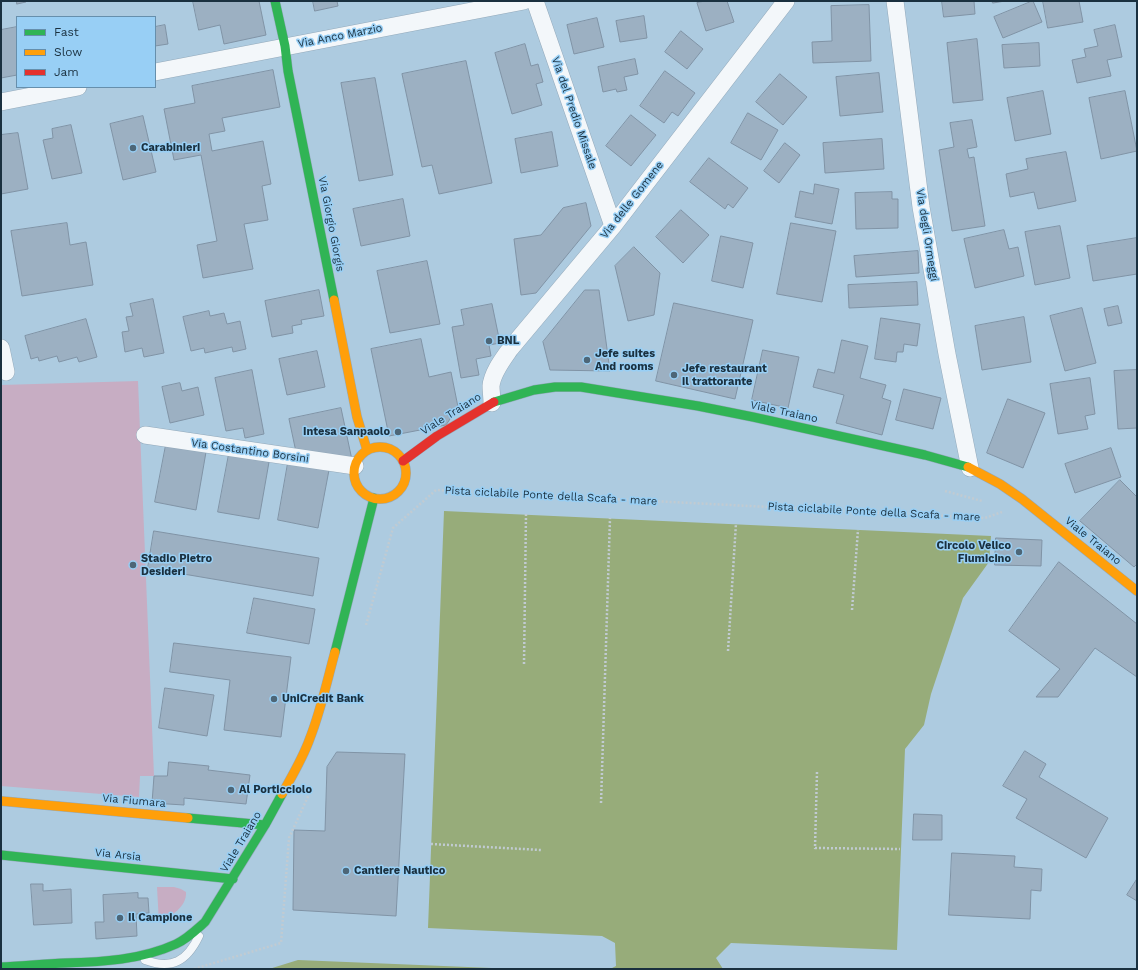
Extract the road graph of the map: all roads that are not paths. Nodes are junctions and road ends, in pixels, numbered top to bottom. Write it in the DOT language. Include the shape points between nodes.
graph roads {
  1 [pos="275,1"];
  2 [pos="524,1"];
  3 [pos="535,1"];
  4 [pos="786,1"];
  5 [pos="895,1"];
  6 [pos="285,46"];
  7 [pos="156,72"];
  8 [pos="73,88"];
  9 [pos="1,102"];
  10 [pos="613,226"];
  11 [pos="1,348"];
  12 [pos="6,372"];
  13 [pos="492,402"];
  14 [pos="145,436"];
  15 [pos="367,450"];
  16 [pos="403,462"];
  17 [pos="355,466"];
  18 [pos="970,468"];
  19 [pos="374,498"];
  20 [pos="1137,591"];
  21 [pos="1,801"];
  22 [pos="265,825"];
  23 [pos="1,855"];
  24 [pos="233,879"];
  25 [pos="205,922"];
  26 [pos="138,956"];
  27 [pos="1,968"];
  1 -- 6 [label="street, Via Giorgio Giorgis"];
  2 -- 6 [label="street, Via Anco Marzio"];
  3 -- 10 [label="street, Via del Predio Missale"];
  4 -- 10 [label="street, Via delle Gomene"];
  5 -- 18 [label="street, Via degli Ormeggi" via="921,207"];
  6 -- 7 [label="street, Via Anco Marzio"];
  6 -- 15 [label="street, Via Giorgio Giorgis" via="357,417"];
  8 -- 9 [label="street"];
  10 -- 13 [label="street, Via delle Gomene" via="503,360 491,385"];
  11 -- 12 [label="street"];
  13 -- 16 [label="street, Viale Traiano" via="434,438"];
  13 -- 18 [label="street, Viale Traiano" via="547,388 573,386 597,389 753,417 925,455"];
  14 -- 17 [label="street, Via Costantino Borsini"];
  15 -- 16 [label="street" via="375,447 391,450"];
  15 -- 17 [label="street"];
  16 -- 19 [label="street" via="405,478 397,492 390,497"];
  17 -- 19 [label="street" via="354,474 360,490"];
  18 -- 20 [label="street, Viale Traiano" via="1022,499"];
  19 -- 22 [label="street, Viale Traiano" via="315,725 300,762"];
  21 -- 22 [label="street, Via Fiumara"];
  22 -- 24 [label="street, Viale Traiano"];
  23 -- 24 [label="street, Via Arsia"];
  24 -- 25 [label="street, Viale Traiano"];
  25 -- 26 [label="street, Viale Traiano" via="182,941"];
  25 -- 26 [label="lane" via="194,946 182,960 160,965"];
  26 -- 27 [label="street, Viale Traiano"];
}
